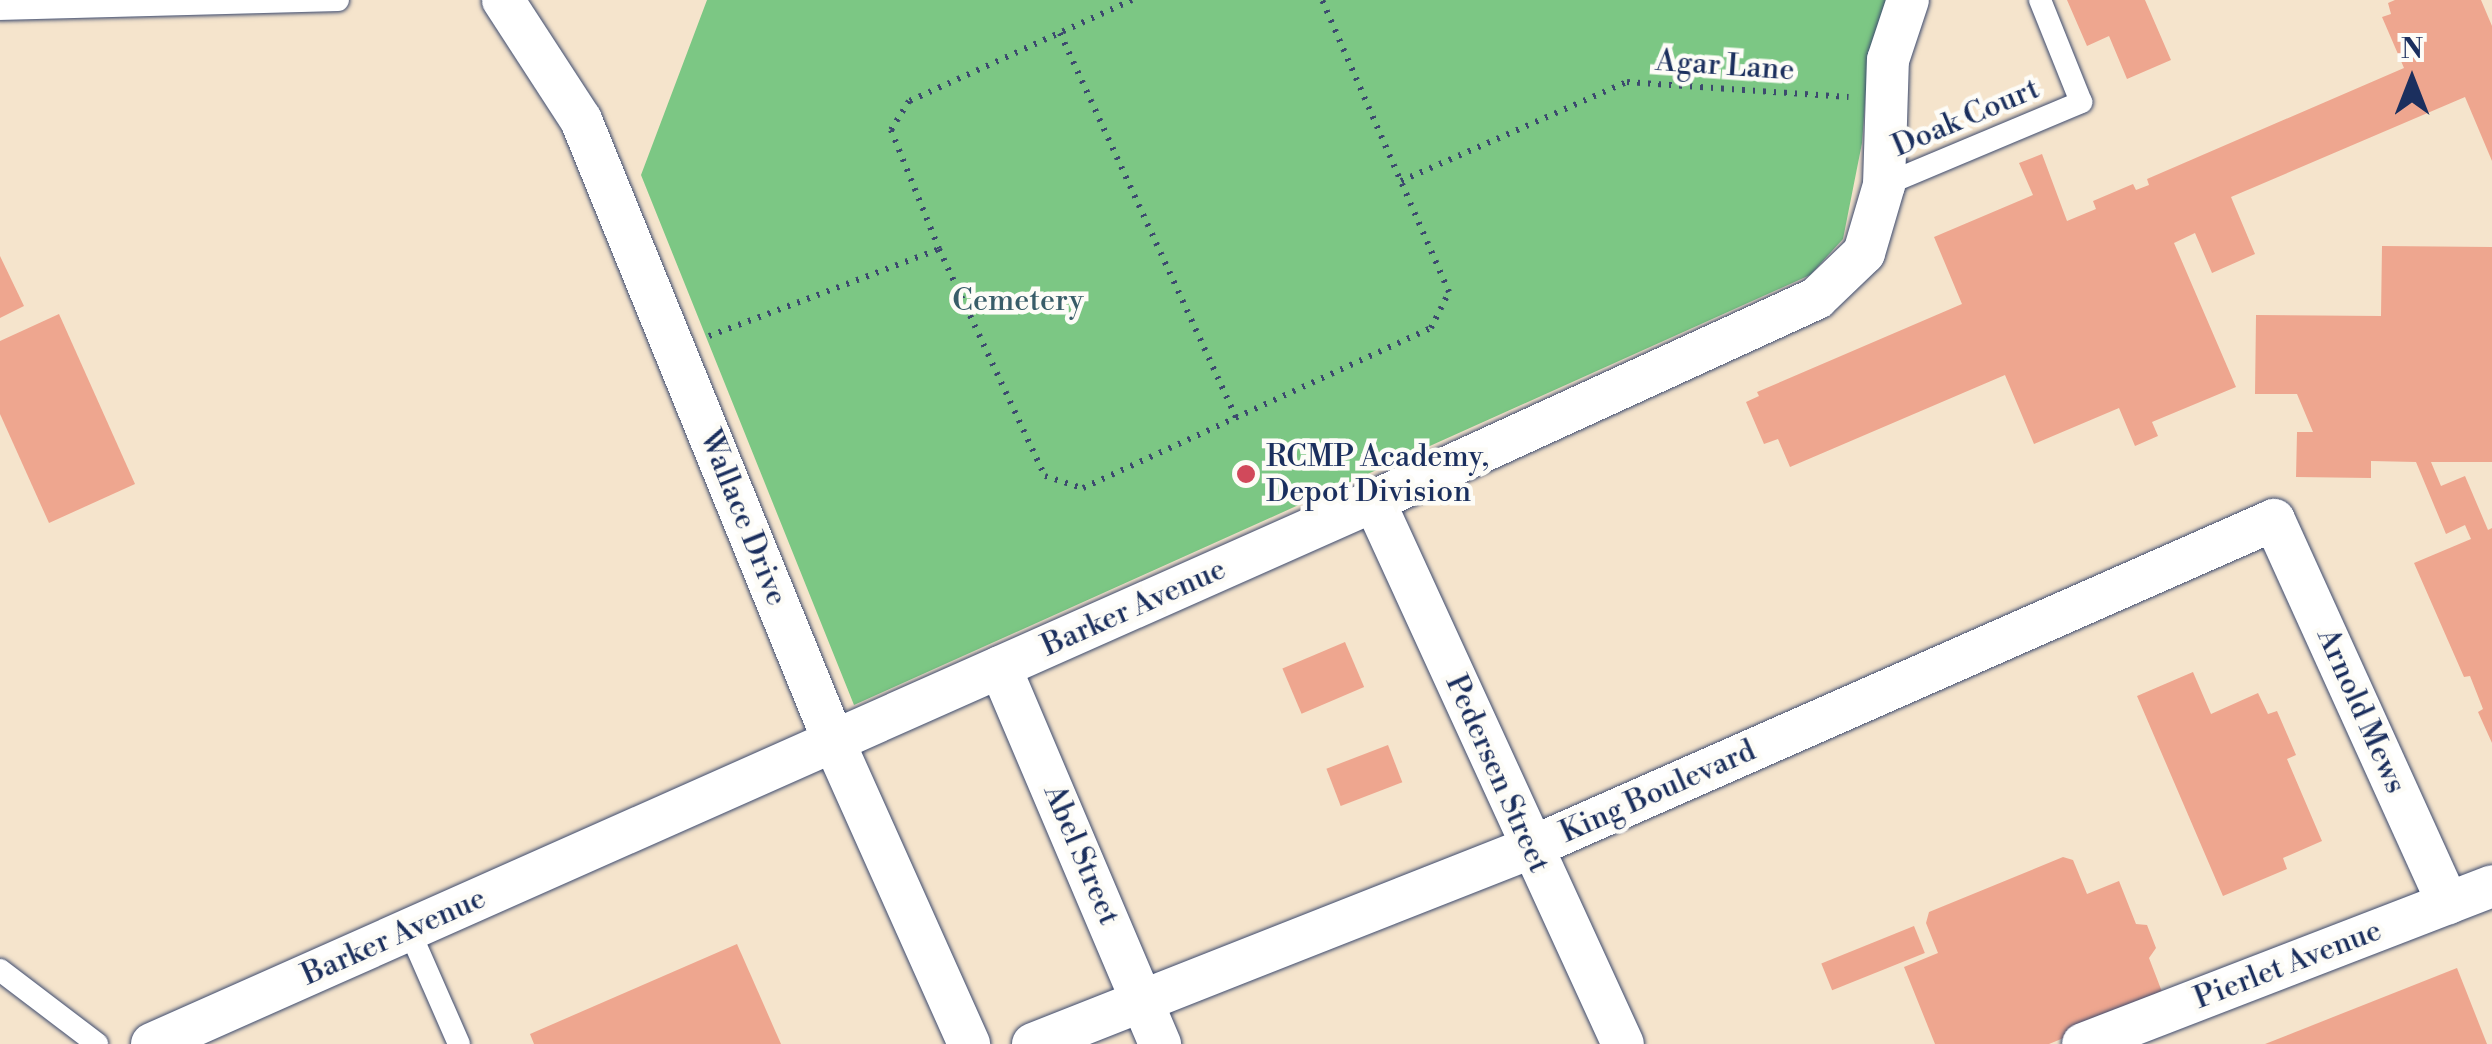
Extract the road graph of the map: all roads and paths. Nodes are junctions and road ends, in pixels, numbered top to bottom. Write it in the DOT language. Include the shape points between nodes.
graph roads {
  1 [pos="338,0"];
  2 [pos="503,0"];
  3 [pos="1132,0"];
  4 [pos="1322,0"];
  5 [pos="1908,0"];
  6 [pos="2040,0"];
  7 [pos="0,9"];
  8 [pos="1060,33"];
  9 [pos="1886,100"];
  10 [pos="1401,181"];
  11 [pos="1884,186"];
  12 [pos="938,249"];
  13 [pos="675,349"];
  14 [pos="1236,418"];
  15 [pos="1374,501"];
  16 [pos="2274,520"];
  17 [pos="1000,667"];
  18 [pos="834,742"];
  19 [pos="1530,848"];
  20 [pos="2492,886"];
  21 [pos="2448,902"];
  22 [pos="409,930"];
  23 [pos="0,970"];
  24 [pos="1142,998"];
  25 [pos="97,1044"];
  26 [pos="152,1044"];
  27 [pos="458,1044"];
  28 [pos="969,1044"];
  29 [pos="1033,1044"];
  30 [pos="1160,1044"];
  31 [pos="1623,1044"];
  32 [pos="2083,1044"];
  1 -- 7 [label="lane"];
  2 -- 13 [label="street, Wallace Drive" via="581,120"];
  3 -- 8 [label="path"];
  4 -- 10 [label="path"];
  5 -- 9 [label="street, Barker Avenue" via="1888,60"];
  6 -- 11 [label="lane, Doak Court" via="2080,102"];
  8 -- 12 [label="path" via="909,101 891,130"];
  8 -- 14 [label="path"];
  9 -- 10 [label="path, Agar Lane" via="1627,82"];
  9 -- 11 [label="street, Barker Avenue"];
  10 -- 14 [label="path" via="1449,292 1431,328"];
  11 -- 15 [label="street, Barker Avenue" via="1864,253 1817,298"];
  12 -- 13 [label="path"];
  12 -- 14 [label="path" via="1046,476 1084,488"];
  13 -- 18 [label="street, Wallace Drive"];
  15 -- 17 [label="street, Barker Avenue"];
  15 -- 19 [label="street, Pedersen Street"];
  16 -- 19 [label="street, King Boulevard"];
  16 -- 21 [label="street, Arnold Mews"];
  17 -- 18 [label="street, Barker Avenue"];
  17 -- 24 [label="street, Abel Street"];
  18 -- 22 [label="street, Barker Avenue"];
  18 -- 28 [label="street, Wallace Drive"];
  19 -- 24 [label="street, King Boulevard"];
  19 -- 31 [label="street, Pedersen Street"];
  20 -- 21 [label="street, Pierlet Avenue"];
  21 -- 32 [label="street, Pierlet Avenue"];
  22 -- 26 [label="street, Barker Avenue"];
  22 -- 27 [label="lane"];
  23 -- 25 [label="lane"];
  24 -- 29 [label="street, King Boulevard"];
  24 -- 30 [label="street, Abel Street"];
}
